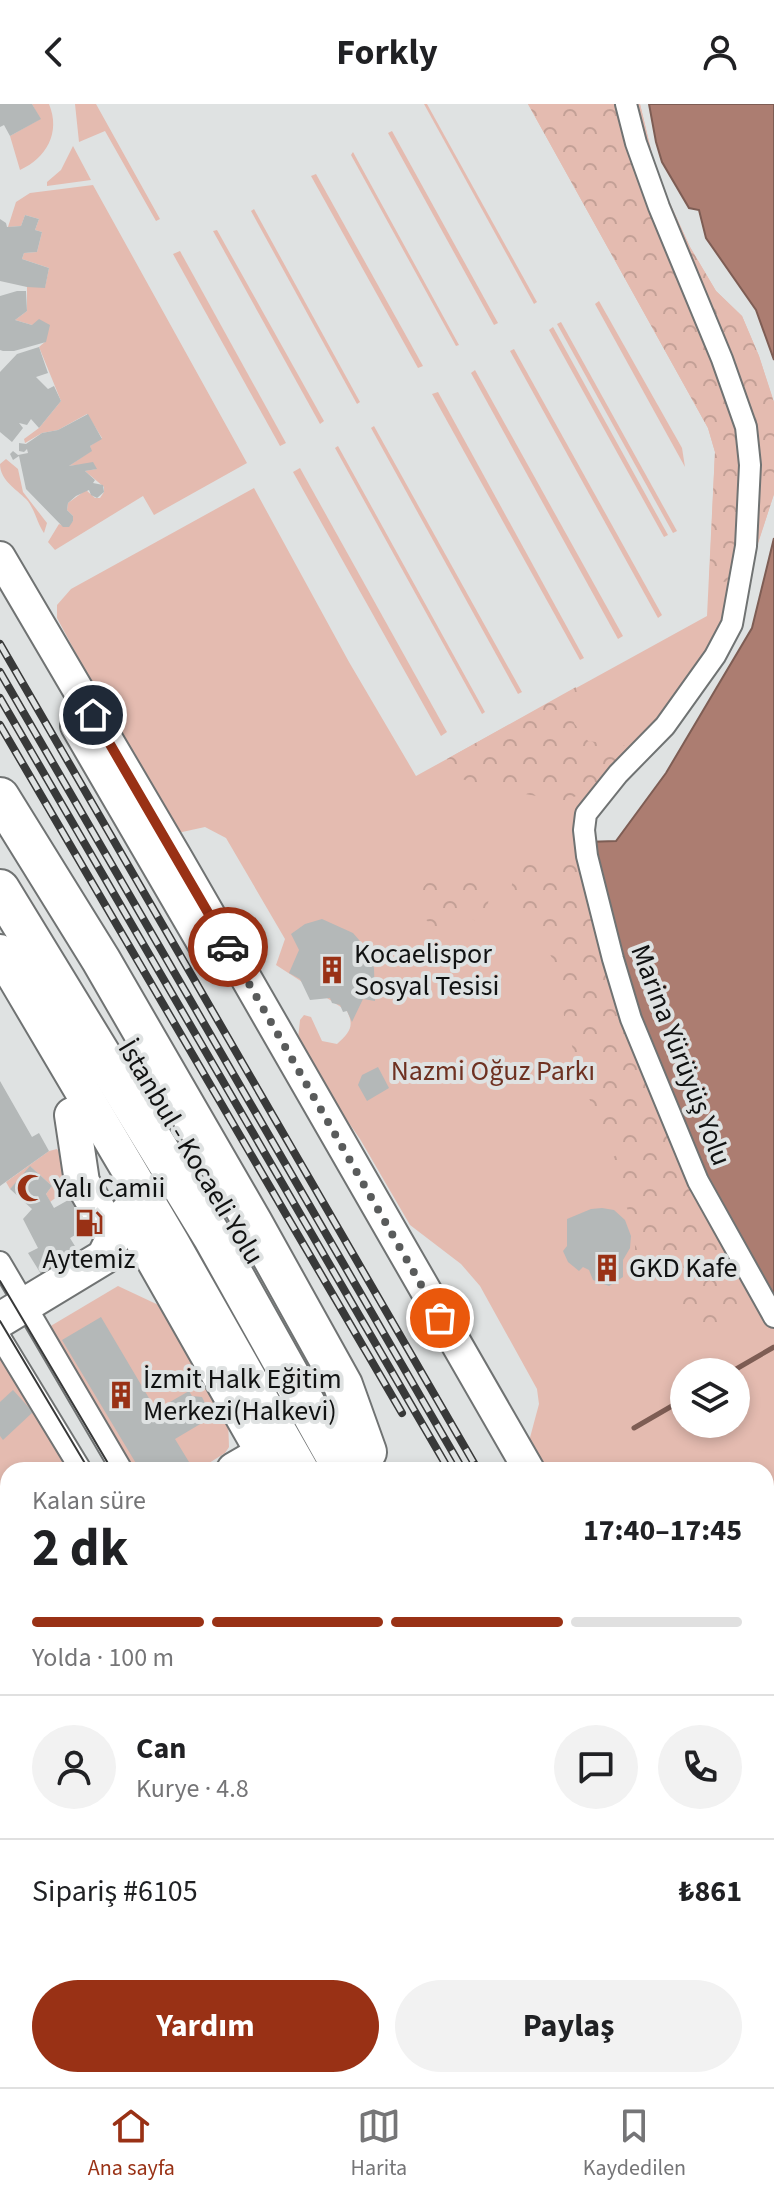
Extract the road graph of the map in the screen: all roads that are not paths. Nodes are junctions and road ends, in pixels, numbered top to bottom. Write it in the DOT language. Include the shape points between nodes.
graph roads {
  1 [pos="626,104"];
  2 [pos="0,557"];
  3 [pos="0,597"];
  4 [pos="0,797"];
  5 [pos="0,838"];
  6 [pos="0,889"];
  7 [pos="0,952"];
  8 [pos="0,993"];
  9 [pos="72,1115"];
  10 [pos="112,1234"];
  11 [pos="0,1262"];
  12 [pos="163,1275"];
  13 [pos="12,1312"];
  14 [pos="774,1317"];
  15 [pos="0,1337"];
  16 [pos="273,1454"];
  17 [pos="76,1462"];
  18 [pos="116,1462"];
  19 [pos="254,1462"];
  20 [pos="361,1462"];
  21 [pos="361,1462"];
  22 [pos="362,1462"];
  23 [pos="502,1462"];
  24 [pos="524,1462"];
  1 -- 14 [label="street, Marina Yürüyüş Yolu" via="659,207 746,427 748,520 732,624 690,694 586,814 587,856 631,1019 698,1181"];
  2 -- 24 [label="main road"];
  3 -- 23 [label="main road"];
  4 -- 22 [label="highway" via="101,960 343,1385"];
  5 -- 20 [label="highway, İstanbul - Kocaeli Yolu" via="152,1084"];
  6 -- 21 [label="highway" via="252,1308"];
  7 -- 16 [label="main road" via="172,1243"];
  8 -- 9 [label="main road"];
  9 -- 10 [label="main road" via="82,1182"];
  9 -- 12 [label="main road"];
  10 -- 12 [label="main road"];
  10 -- 13 [label="main road" via="104,1257"];
  11 -- 13 [label="street"];
  12 -- 16 [label="main road"];
  13 -- 18 [label="street"];
  15 -- 17 [label="street"];
  16 -- 19 [label="main road"];
}
